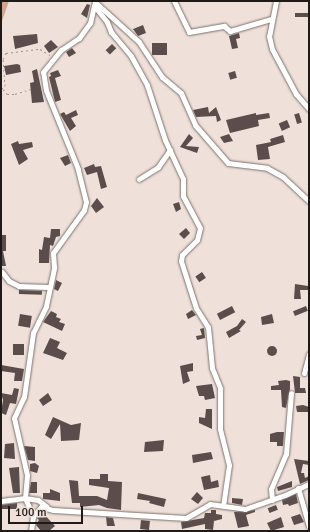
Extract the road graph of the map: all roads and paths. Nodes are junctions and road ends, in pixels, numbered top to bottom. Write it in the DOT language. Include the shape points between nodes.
graph roads {
  1 [pos="174,1"];
  2 [pos="276,1"];
  3 [pos="96,4"];
  4 [pos="271,18"];
  5 [pos="53,59"];
  6 [pos="33,88"];
  7 [pos="2,89"];
  8 [pos="309,109"];
  9 [pos="170,150"];
  10 [pos="139,179"];
  11 [pos="309,201"];
  12 [pos="2,272"];
  13 [pos="48,287"];
  14 [pos="309,354"];
  15 [pos="304,373"];
  16 [pos="291,393"];
  17 [pos="309,484"];
  18 [pos="298,488"];
  19 [pos="25,498"];
  20 [pos="272,500"];
  21 [pos="1,501"];
  22 [pos="223,506"];
  23 [pos="53,510"];
  24 [pos="33,516"];
  25 [pos="309,526"];
  26 [pos="31,531"];
  1 -- 4 [label="street" via="188,32 224,26 230,31"];
  2 -- 4 [label="street"];
  3 -- 5 [label="street" via="90,23 78,38"];
  3 -- 9 [label="street" via="111,32 131,56 147,85"];
  3 -- 11 [label="street" via="139,42 162,77 181,93 195,125 228,163 267,168 283,177"];
  4 -- 8 [label="street" via="269,36 272,49 296,94"];
  5 -- 7 [label="path" via="40,49 6,53 3,59 5,86"];
  5 -- 13 [label="street" via="43,72 46,90 78,170 86,202 84,210 53,253 54,267"];
  6 -- 7 [label="path" via="15,94 7,94"];
  9 -- 10 [label="street" via="158,167"];
  9 -- 22 [label="street" via="183,179 183,196 200,228 197,240 182,255 181,262 196,308 208,327 212,368 220,388 220,429 228,465"];
  12 -- 13 [label="street" via="9,281 19,286"];
  13 -- 19 [label="street" via="46,306 33,333 24,397 14,418 26,475"];
  14 -- 15 [label="street"];
  16 -- 20 [label="street" via="286,454 271,489"];
  17 -- 18 [label="street"];
  18 -- 20 [label="street"];
  18 -- 25 [label="street"];
  19 -- 21 [label="street"];
  19 -- 23 [label="street" via="38,500"];
  19 -- 24 [label="street"];
  20 -- 22 [label="street" via="245,508"];
  22 -- 23 [label="street" via="210,504 186,518"];
  23 -- 24 [label="street" via="41,507"];
  24 -- 26 [label="street"];
}
